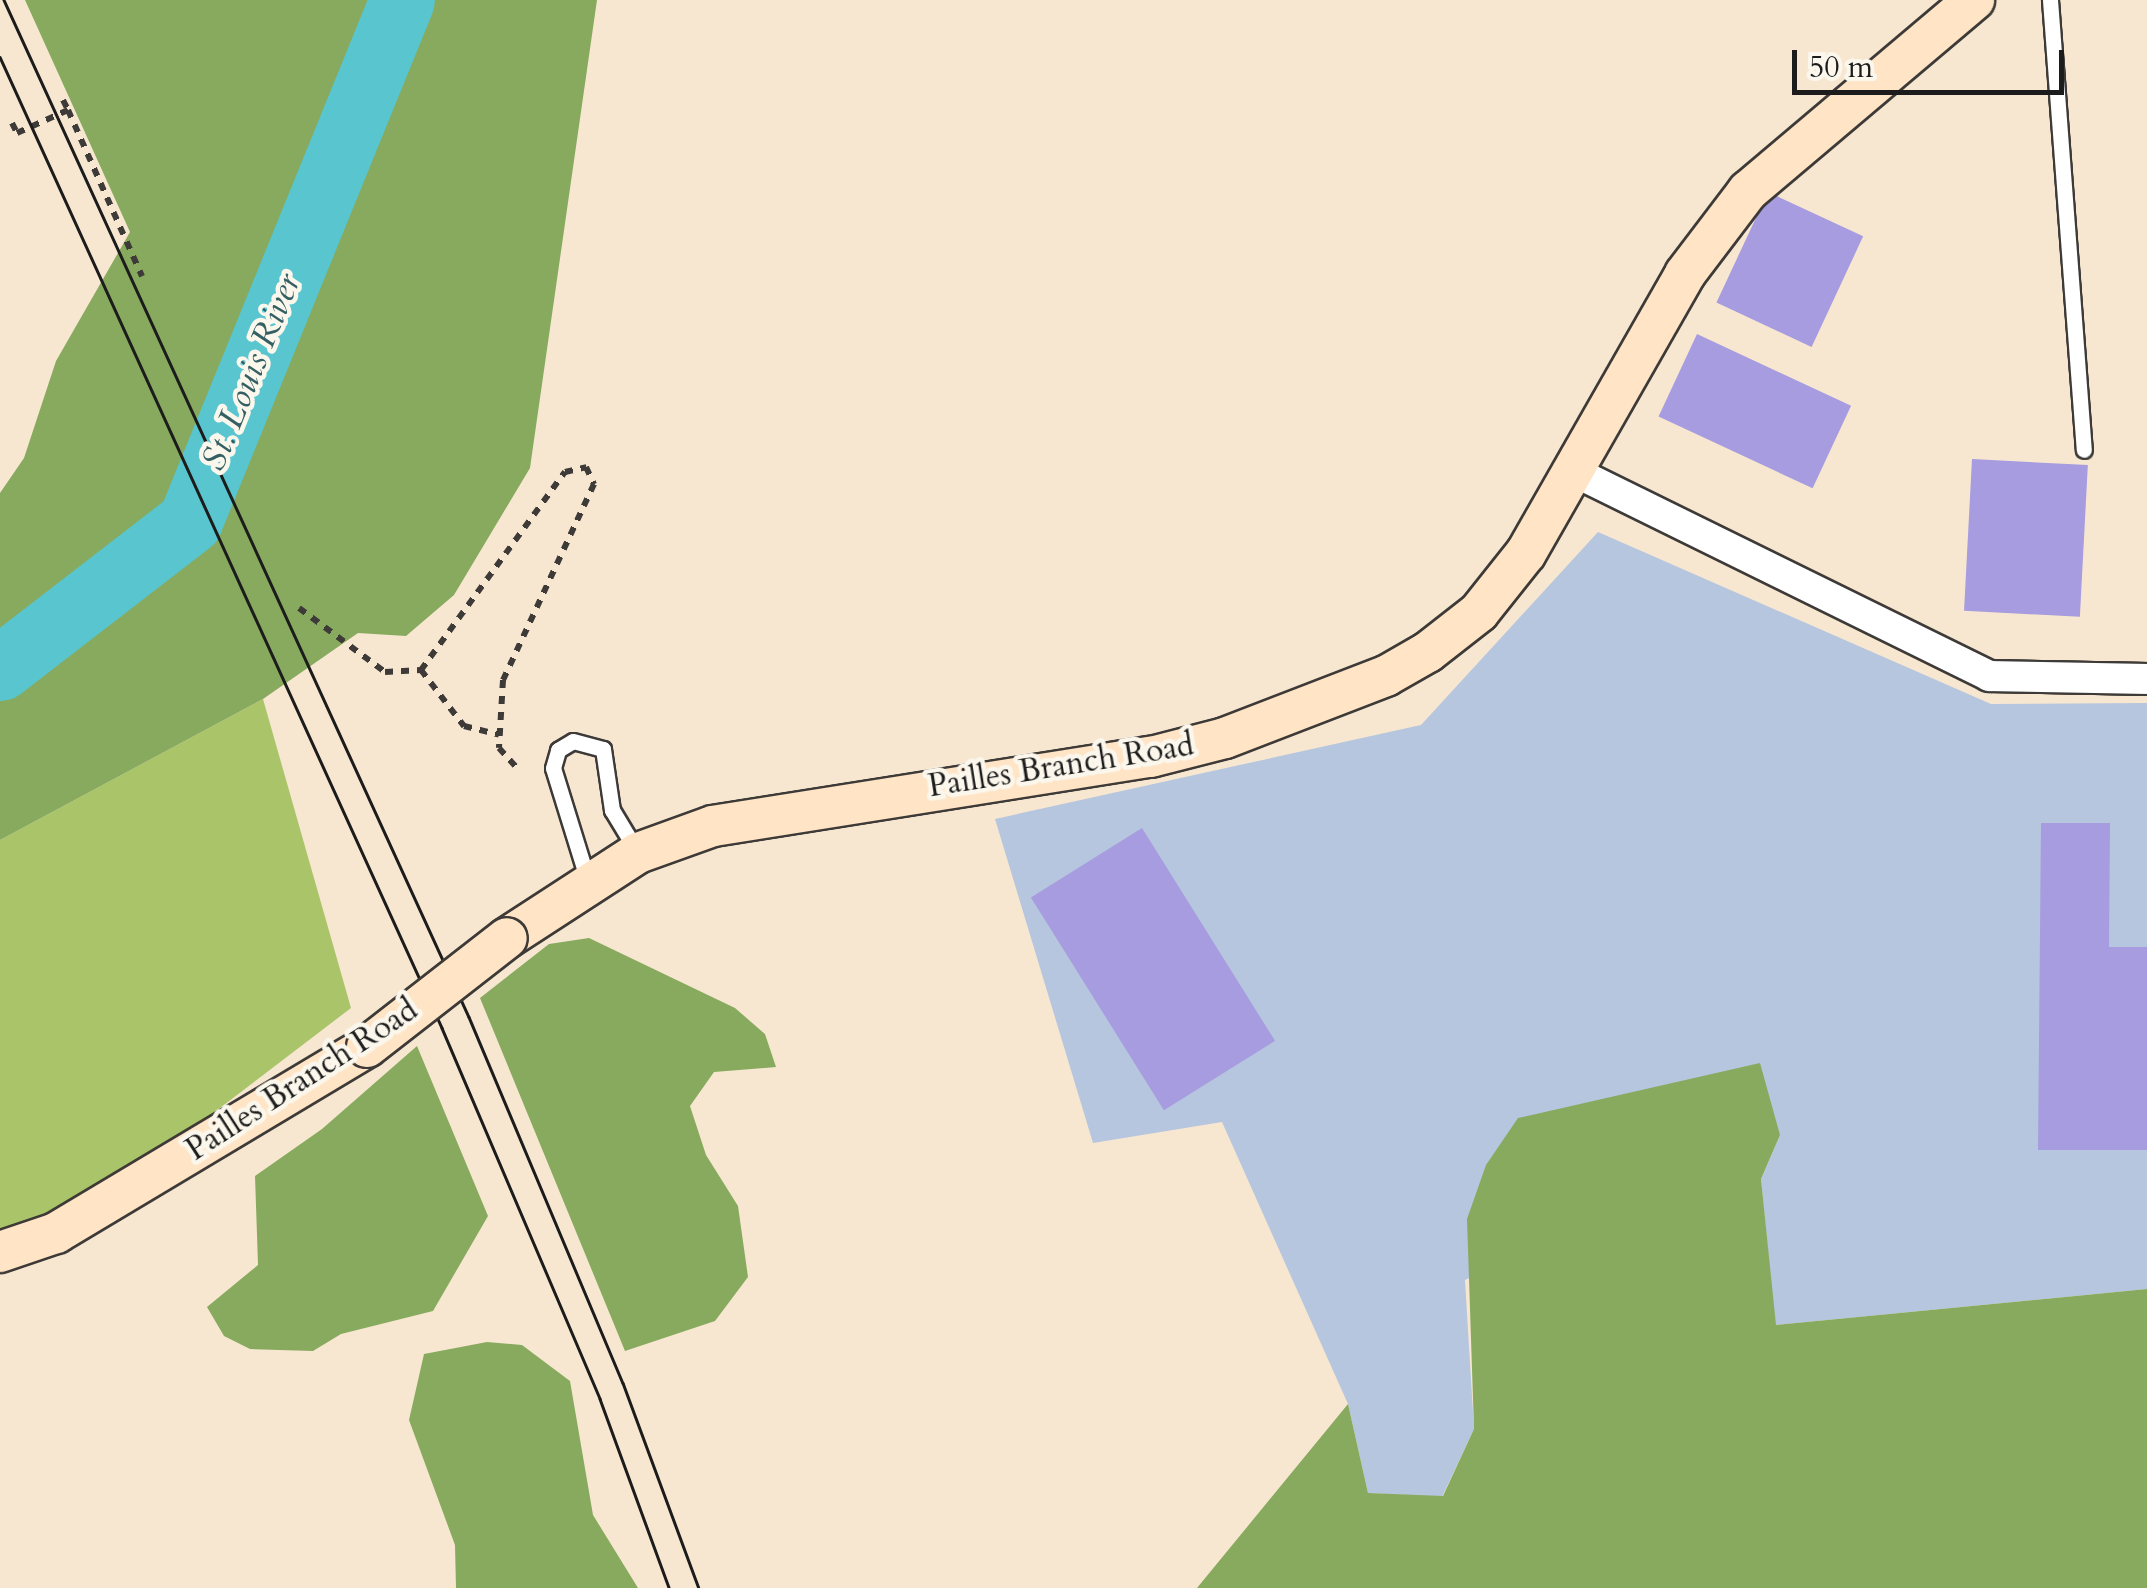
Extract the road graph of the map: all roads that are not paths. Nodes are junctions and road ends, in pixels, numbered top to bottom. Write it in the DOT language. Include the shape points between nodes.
graph roads {
  1 [pos="1974,0"];
  2 [pos="2050,0"];
  3 [pos="2084,450"];
  4 [pos="1575,472"];
  5 [pos="2147,678"];
  6 [pos="638,853"];
  7 [pos="588,881"];
  8 [pos="0,1252"];
  1 -- 4 [label="main road, Pailles Branch Road" via="1748,191 1685,274"];
  2 -- 3 [label="lane"];
  4 -- 5 [label="street" via="1989,676"];
  4 -- 6 [label="main road, Pailles Branch Road" via="1526,554 1479,612 1386,676 1225,738 1151,757 754,816"];
  6 -- 7 [label="main road, Pailles Branch Road"];
  6 -- 7 [label="lane" via="612,810 602,749 573,741 558,750 553,768"];
  7 -- 8 [label="main road, Pailles Branch Road, bridge" via="367,1046 56,1234"];
}
